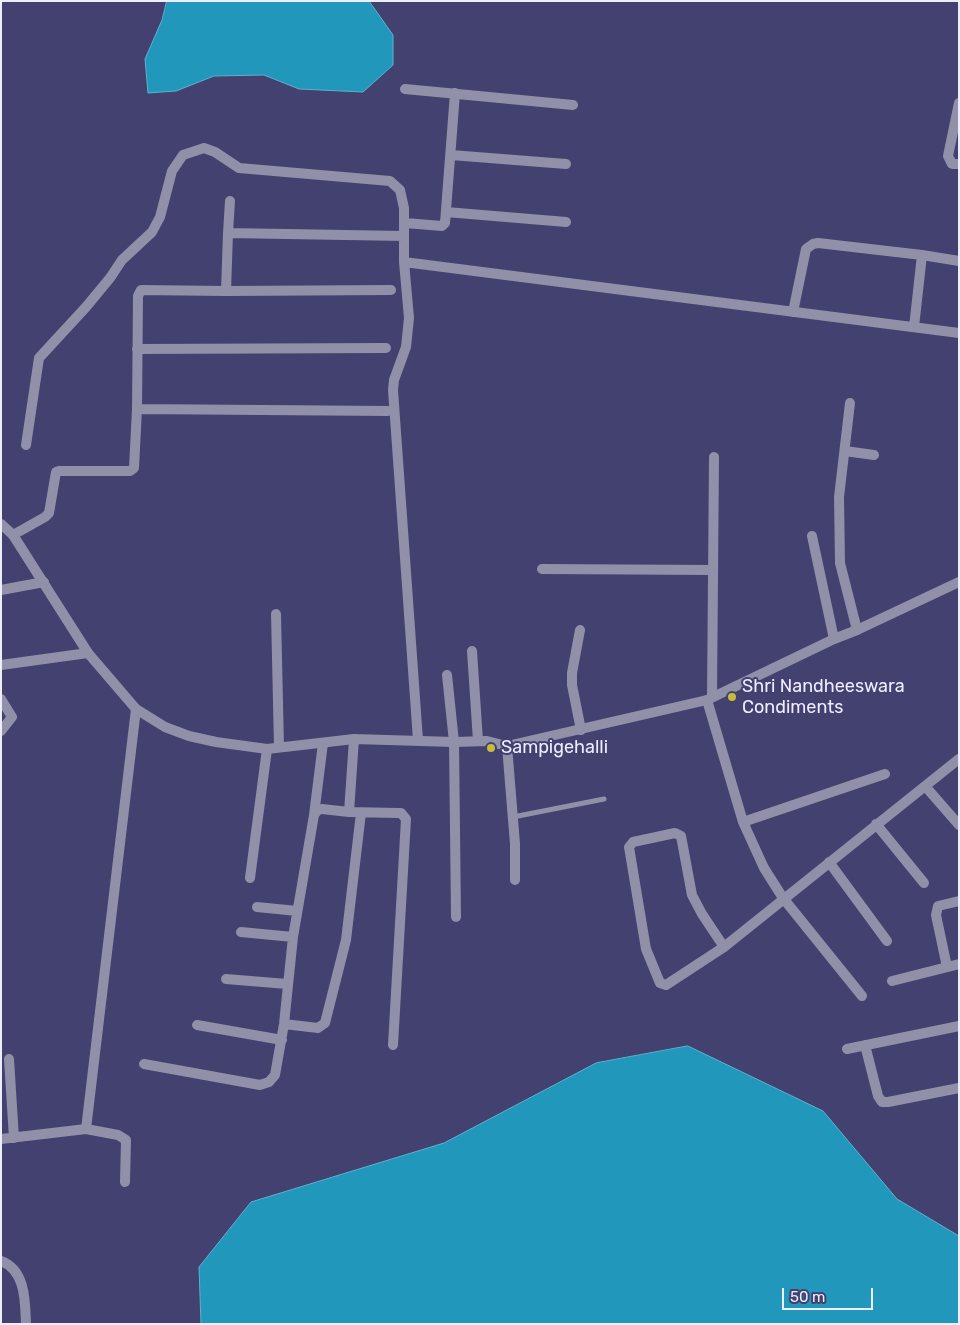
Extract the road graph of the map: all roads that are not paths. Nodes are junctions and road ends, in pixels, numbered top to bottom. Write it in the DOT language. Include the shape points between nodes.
graph roads {
  1 [pos="405,90"];
  2 [pos="455,93"];
  3 [pos="959,103"];
  4 [pos="573,104"];
  5 [pos="451,155"];
  6 [pos="566,164"];
  7 [pos="959,164"];
  8 [pos="230,201"];
  9 [pos="446,212"];
  10 [pos="566,222"];
  11 [pos="405,223"];
  12 [pos="228,233"];
  13 [pos="404,236"];
  14 [pos="922,255"];
  15 [pos="959,261"];
  16 [pos="404,262"];
  17 [pos="391,290"];
  18 [pos="226,292"];
  19 [pos="794,312"];
  20 [pos="914,327"];
  21 [pos="959,333"];
  22 [pos="386,348"];
  23 [pos="137,350"];
  24 [pos="850,404"];
  25 [pos="137,409"];
  26 [pos="388,411"];
  27 [pos="26,445"];
  28 [pos="844,451"];
  29 [pos="874,456"];
  30 [pos="714,457"];
  31 [pos="1,524"];
  32 [pos="13,535"];
  33 [pos="812,536"];
  34 [pos="542,569"];
  35 [pos="713,570"];
  36 [pos="44,582"];
  37 [pos="959,582"];
  38 [pos="1,590"];
  39 [pos="276,614"];
  40 [pos="580,630"];
  41 [pos="857,630"];
  42 [pos="834,639"];
  43 [pos="472,651"];
  44 [pos="88,653"];
  45 [pos="1,665"];
  46 [pos="447,675"];
  47 [pos="1,699"];
  48 [pos="709,699"];
  49 [pos="136,709"];
  50 [pos="581,730"];
  51 [pos="1,731"];
  52 [pos="354,739"];
  53 [pos="418,740"];
  54 [pos="478,741"];
  55 [pos="454,742"];
  56 [pos="323,743"];
  57 [pos="279,746"];
  58 [pos="507,746"];
  59 [pos="268,749"];
  60 [pos="959,759"];
  61 [pos="885,774"];
  62 [pos="925,786"];
  63 [pos="604,799"];
  64 [pos="349,812"];
  65 [pos="361,813"];
  66 [pos="314,816"];
  67 [pos="512,817"];
  68 [pos="743,822"];
  69 [pos="876,824"];
  70 [pos="959,826"];
  71 [pos="829,862"];
  72 [pos="250,878"];
  73 [pos="515,880"];
  74 [pos="924,883"];
  75 [pos="783,898"];
  76 [pos="959,901"];
  77 [pos="257,907"];
  78 [pos="297,911"];
  79 [pos="456,917"];
  80 [pos="241,932"];
  81 [pos="292,937"];
  82 [pos="887,941"];
  83 [pos="724,947"];
  84 [pos="959,964"];
  85 [pos="947,967"];
  86 [pos="226,979"];
  87 [pos="892,981"];
  88 [pos="287,984"];
  89 [pos="862,996"];
  90 [pos="197,1024"];
  91 [pos="284,1024"];
  92 [pos="959,1026"];
  93 [pos="282,1040"];
  94 [pos="393,1045"];
  95 [pos="865,1045"];
  96 [pos="847,1049"];
  97 [pos="9,1059"];
  98 [pos="144,1064"];
  99 [pos="959,1088"];
  100 [pos="86,1129"];
  101 [pos="14,1138"];
  102 [pos="1,1139"];
  103 [pos="125,1182"];
  104 [pos="1,1261"];
  105 [pos="26,1324"];
  1 -- 2 [label="street"];
  2 -- 4 [label="street"];
  2 -- 5 [label="street"];
  3 -- 7 [label="street" via="948,156 952,164"];
  5 -- 6 [label="street"];
  5 -- 9 [label="street"];
  8 -- 12 [label="street"];
  9 -- 10 [label="street"];
  9 -- 11 [label="street" via="442,226"];
  11 -- 13 [label="street"];
  11 -- 27 [label="street" via="400,190 390,181 239,168 204,148 183,155 172,171 160,217 152,232 122,260 92,300 39,358"];
  12 -- 13 [label="street"];
  12 -- 18 [label="street"];
  13 -- 16 [label="street"];
  14 -- 15 [label="street"];
  14 -- 19 [label="street" via="813,244 806,249"];
  14 -- 20 [label="street"];
  16 -- 19 [label="street"];
  16 -- 53 [label="street" via="409,325 393,390"];
  17 -- 18 [label="street"];
  18 -- 23 [label="street" via="141,290 138,296"];
  19 -- 20 [label="street"];
  20 -- 21 [label="street"];
  22 -- 23 [label="street"];
  23 -- 25 [label="street"];
  24 -- 28 [label="street"];
  25 -- 26 [label="street"];
  25 -- 32 [label="street" via="134,468 130,471 56,472 49,513"];
  28 -- 29 [label="street"];
  28 -- 41 [label="street" via="840,563"];
  30 -- 35 [label="street"];
  31 -- 32 [label="street"];
  32 -- 36 [label="street"];
  33 -- 42 [label="street"];
  34 -- 35 [label="street"];
  35 -- 48 [label="street"];
  36 -- 38 [label="street"];
  36 -- 44 [label="street"];
  37 -- 41 [label="street"];
  39 -- 57 [label="street"];
  40 -- 50 [label="street" via="572,685"];
  41 -- 42 [label="street"];
  42 -- 48 [label="street"];
  43 -- 54 [label="street"];
  44 -- 45 [label="street"];
  44 -- 49 [label="street"];
  46 -- 55 [label="street"];
  47 -- 51 [label="street" via="12,717"];
  48 -- 50 [label="street"];
  48 -- 68 [label="street"];
  49 -- 59 [label="street" via="165,727 189,736"];
  49 -- 100 [label="street"];
  50 -- 58 [label="street"];
  52 -- 53 [label="street"];
  52 -- 56 [label="street"];
  52 -- 64 [label="street"];
  53 -- 55 [label="street"];
  54 -- 55 [label="street"];
  54 -- 58 [label="street"];
  55 -- 79 [label="street"];
  56 -- 57 [label="street"];
  56 -- 66 [label="street"];
  57 -- 59 [label="street"];
  58 -- 67 [label="street"];
  59 -- 72 [label="street"];
  60 -- 62 [label="street"];
  61 -- 68 [label="street"];
  62 -- 69 [label="street"];
  62 -- 70 [label="street"];
  63 -- 67 [label="lane"];
  64 -- 65 [label="street"];
  64 -- 66 [label="street" via="322,809"];
  65 -- 91 [label="street" via="346,940 325,1023 318,1028"];
  65 -- 94 [label="street" via="401,813 406,820"];
  66 -- 78 [label="street"];
  67 -- 73 [label="street"];
  68 -- 75 [label="street" via="764,868"];
  69 -- 71 [label="street"];
  69 -- 74 [label="street"];
  71 -- 75 [label="street"];
  71 -- 82 [label="street"];
  75 -- 83 [label="street"];
  75 -- 89 [label="street"];
  76 -- 85 [label="street" via="938,906 936,916"];
  77 -- 78 [label="street"];
  78 -- 81 [label="street"];
  80 -- 81 [label="street"];
  81 -- 88 [label="street"];
  83 -- 83 [label="street" via="692,896 681,836 675,833 633,842 629,847 646,949 660,983 666,985"];
  84 -- 85 [label="street"];
  85 -- 87 [label="street"];
  86 -- 88 [label="street"];
  88 -- 91 [label="street"];
  90 -- 93 [label="street"];
  91 -- 93 [label="street"];
  92 -- 95 [label="street"];
  93 -- 98 [label="street" via="275,1076 260,1084"];
  95 -- 96 [label="street"];
  95 -- 99 [label="street" via="882,1102"];
  97 -- 101 [label="street"];
  100 -- 101 [label="street"];
  100 -- 103 [label="street" via="118,1135 126,1140"];
  101 -- 102 [label="street"];
  104 -- 105 [label="street" via="17,1273 24,1293"];
}
